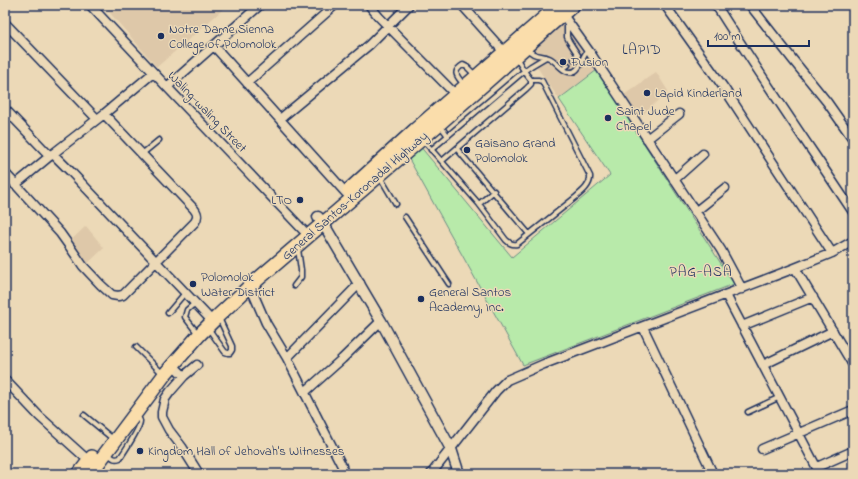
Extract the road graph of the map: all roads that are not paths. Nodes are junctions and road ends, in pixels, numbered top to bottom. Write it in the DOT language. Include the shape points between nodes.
graph roads {
  1 [pos="90,5"];
  2 [pos="260,5"];
  3 [pos="335,5"];
  4 [pos="369,5"];
  5 [pos="409,5"];
  6 [pos="462,5"];
  7 [pos="665,5"];
  8 [pos="716,5"];
  9 [pos="750,5"];
  10 [pos="564,10"];
  11 [pos="388,26"];
  12 [pos="7,28"];
  13 [pos="214,46"];
  14 [pos="526,47"];
  15 [pos="589,50"];
  16 [pos="510,54"];
  17 [pos="578,55"];
  18 [pos="546,57"];
  19 [pos="574,59"];
  20 [pos="583,60"];
  21 [pos="568,64"];
  22 [pos="563,69"];
  23 [pos="524,71"];
  24 [pos="153,73"];
  25 [pos="477,76"];
  26 [pos="532,80"];
  27 [pos="248,83"];
  28 [pos="466,86"];
  29 [pos="167,87"];
  30 [pos="456,95"];
  31 [pos="5,109"];
  32 [pos="104,114"];
  33 [pos="679,114"];
  34 [pos="97,119"];
  35 [pos="280,119"];
  36 [pos="436,120"];
  37 [pos="448,136"];
  38 [pos="422,138"];
  39 [pos="647,138"];
  40 [pos="853,139"];
  41 [pos="159,140"];
  42 [pos="457,149"];
  43 [pos="431,150"];
  44 [pos="142,154"];
  45 [pos="703,154"];
  46 [pos="51,155"];
  47 [pos="442,161"];
  48 [pos="5,173"];
  49 [pos="379,176"];
  50 [pos="674,180"];
  51 [pos="15,184"];
  52 [pos="724,188"];
  53 [pos="494,192"];
  54 [pos="346,193"];
  55 [pos="396,204"];
  56 [pos="479,204"];
  57 [pos="695,212"];
  58 [pos="853,212"];
  59 [pos="405,217"];
  60 [pos="320,220"];
  61 [pos="306,232"];
  62 [pos="529,234"];
  63 [pos="853,241"];
  64 [pos="297,244"];
  65 [pos="832,253"];
  66 [pos="156,262"];
  67 [pos="795,268"];
  68 [pos="360,283"];
  69 [pos="449,284"];
  70 [pos="250,286"];
  71 [pos="294,286"];
  72 [pos="742,289"];
  73 [pos="185,293"];
  74 [pos="726,295"];
  75 [pos="813,297"];
  76 [pos="195,303"];
  77 [pos="168,313"];
  78 [pos="381,321"];
  79 [pos="208,322"];
  80 [pos="643,326"];
  81 [pos="742,326"];
  82 [pos="833,331"];
  83 [pos="136,347"];
  84 [pos="287,358"];
  85 [pos="173,365"];
  86 [pos="197,365"];
  87 [pos="763,365"];
  88 [pos="853,365"];
  89 [pos="160,371"];
  90 [pos="184,376"];
  91 [pos="5,380"];
  92 [pos="305,392"];
  93 [pos="780,397"];
  94 [pos="853,410"];
  95 [pos="748,412"];
  96 [pos="135,414"];
  97 [pos="84,415"];
  98 [pos="799,434"];
  99 [pos="112,438"];
  100 [pos="451,449"];
  101 [pos="762,449"];
  102 [pos="853,451"];
  103 [pos="106,452"];
  104 [pos="88,461"];
  105 [pos="818,470"];
  106 [pos="79,474"];
  107 [pos="90,474"];
  108 [pos="199,474"];
  109 [pos="343,474"];
  110 [pos="431,474"];
  111 [pos="459,474"];
  112 [pos="713,474"];
  1 -- 24 [label="street, Waling-waling Street"];
  2 -- 13 [label="street"];
  3 -- 27 [label="street"];
  4 -- 11 [label="street"];
  5 -- 11 [label="street"];
  6 -- 16 [label="street"];
  7 -- 65 [label="street" via="724,88"];
  8 -- 58 [label="street"];
  9 -- 40 [label="street"];
  10 -- 14 [label="highway, General Santos-Koronadal Highway"];
  10 -- 15 [label="street"];
  10 -- 16 [label="highway, General Santos-Koronadal Highway" via="520,39"];
  10 -- 17 [label="lane" via="567,37"];
  11 -- 30 [label="street"];
  11 -- 35 [label="street"];
  12 -- 34 [label="street"];
  13 -- 27 [label="street"];
  13 -- 29 [label="street"];
  14 -- 16 [label="highway, General Santos-Koronadal Highway"];
  14 -- 18 [label="lane" via="531,54"];
  15 -- 20 [label="lane"];
  15 -- 39 [label="street"];
  16 -- 23 [label="lane"];
  16 -- 25 [label="highway, General Santos-Koronadal Highway"];
  16 -- 36 [label="highway, General Santos-Koronadal Highway"];
  17 -- 19 [label="lane"];
  17 -- 20 [label="lane"];
  18 -- 22 [label="lane"];
  18 -- 23 [label="lane"];
  20 -- 22 [label="lane" via="574,71"];
  21 -- 22 [label="lane"];
  23 -- 26 [label="lane"];
  23 -- 37 [label="lane"];
  24 -- 29 [label="street, Waling-waling Street"];
  24 -- 32 [label="street"];
  25 -- 28 [label="highway, General Santos-Koronadal Highway"];
  25 -- 28 [label="lane" via="466,66 460,67 456,73"];
  26 -- 42 [label="lane" via="526,89"];
  26 -- 62 [label="lane" via="542,81 591,179 576,198"];
  27 -- 35 [label="street"];
  28 -- 30 [label="highway, General Santos-Koronadal Highway"];
  29 -- 61 [label="street, Waling-waling Street"];
  30 -- 36 [label="highway, General Santos-Koronadal Highway"];
  31 -- 46 [label="street"];
  32 -- 34 [label="street"];
  32 -- 44 [label="street"];
  33 -- 39 [label="street"];
  34 -- 46 [label="street"];
  35 -- 54 [label="street"];
  36 -- 37 [label="lane"];
  36 -- 38 [label="highway, General Santos-Koronadal Highway"];
  36 -- 54 [label="highway, General Santos-Koronadal Highway" via="373,168"];
  37 -- 43 [label="lane"];
  38 -- 43 [label="lane"];
  38 -- 49 [label="highway, General Santos-Koronadal Highway"];
  39 -- 50 [label="street"];
  41 -- 44 [label="lane"];
  42 -- 47 [label="lane"];
  42 -- 53 [label="lane"];
  43 -- 47 [label="lane"];
  44 -- 66 [label="street" via="198,215 195,222"];
  45 -- 50 [label="street"];
  46 -- 51 [label="street"];
  46 -- 66 [label="street" via="72,173"];
  47 -- 56 [label="lane"];
  48 -- 51 [label="street"];
  49 -- 55 [label="lane"];
  49 -- 60 [label="highway, General Santos-Koronadal Highway"];
  50 -- 57 [label="street"];
  51 -- 66 [label="street" via="60,233 83,266 112,295 123,294"];
  52 -- 57 [label="street"];
  53 -- 56 [label="lane"];
  53 -- 62 [label="lane"];
  54 -- 60 [label="highway, General Santos-Koronadal Highway"];
  56 -- 62 [label="lane" via="510,243 517,244"];
  57 -- 72 [label="street" via="721,250"];
  59 -- 69 [label="lane"];
  60 -- 61 [label="highway, General Santos-Koronadal Highway"];
  60 -- 68 [label="street"];
  61 -- 64 [label="highway, General Santos-Koronadal Highway"];
  61 -- 79 [label="highway, General Santos-Koronadal Highway" via="225,298 213,310"];
  63 -- 65 [label="street"];
  64 -- 70 [label="highway, General Santos-Koronadal Highway"];
  64 -- 71 [label="lane" via="301,277"];
  65 -- 67 [label="street"];
  66 -- 73 [label="street"];
  67 -- 72 [label="street"];
  67 -- 75 [label="street"];
  68 -- 78 [label="street"];
  68 -- 84 [label="street"];
  70 -- 79 [label="highway, General Santos-Koronadal Highway"];
  70 -- 84 [label="street" via="266,323"];
  72 -- 74 [label="street"];
  73 -- 76 [label="street"];
  73 -- 77 [label="lane"];
  74 -- 80 [label="street"];
  74 -- 81 [label="street"];
  75 -- 81 [label="street"];
  75 -- 82 [label="street"];
  76 -- 79 [label="street"];
  76 -- 79 [label="lane" via="187,310 185,317"];
  78 -- 92 [label="street"];
  78 -- 100 [label="street"];
  79 -- 79 [label="lane" via="232,346 230,353 225,352"];
  79 -- 85 [label="highway, General Santos-Koronadal Highway"];
  79 -- 89 [label="highway, General Santos-Koronadal Highway"];
  80 -- 100 [label="street" via="507,380"];
  80 -- 112 [label="street"];
  81 -- 87 [label="street"];
  82 -- 87 [label="street"];
  82 -- 88 [label="street"];
  83 -- 89 [label="lane"];
  84 -- 92 [label="street"];
  85 -- 90 [label="street"];
  85 -- 96 [label="highway, General Santos-Koronadal Highway"];
  86 -- 90 [label="street"];
  87 -- 93 [label="street"];
  89 -- 99 [label="highway, General Santos-Koronadal Highway"];
  90 -- 108 [label="street" via="165,399 162,417"];
  91 -- 104 [label="street" via="39,416"];
  92 -- 109 [label="street" via="342,466"];
  93 -- 95 [label="lane"];
  93 -- 98 [label="street"];
  94 -- 98 [label="street"];
  96 -- 99 [label="highway, General Santos-Koronadal Highway"];
  96 -- 103 [label="lane" via="140,424 120,458 114,459"];
  97 -- 99 [label="lane"];
  98 -- 101 [label="street"];
  98 -- 105 [label="street"];
  99 -- 103 [label="highway, General Santos-Koronadal Highway"];
  99 -- 104 [label="highway, General Santos-Koronadal Highway"];
  100 -- 110 [label="street"];
  100 -- 111 [label="street"];
  102 -- 105 [label="street"];
  103 -- 107 [label="highway, General Santos-Koronadal Highway"];
  104 -- 106 [label="highway, General Santos-Koronadal Highway"];
}
